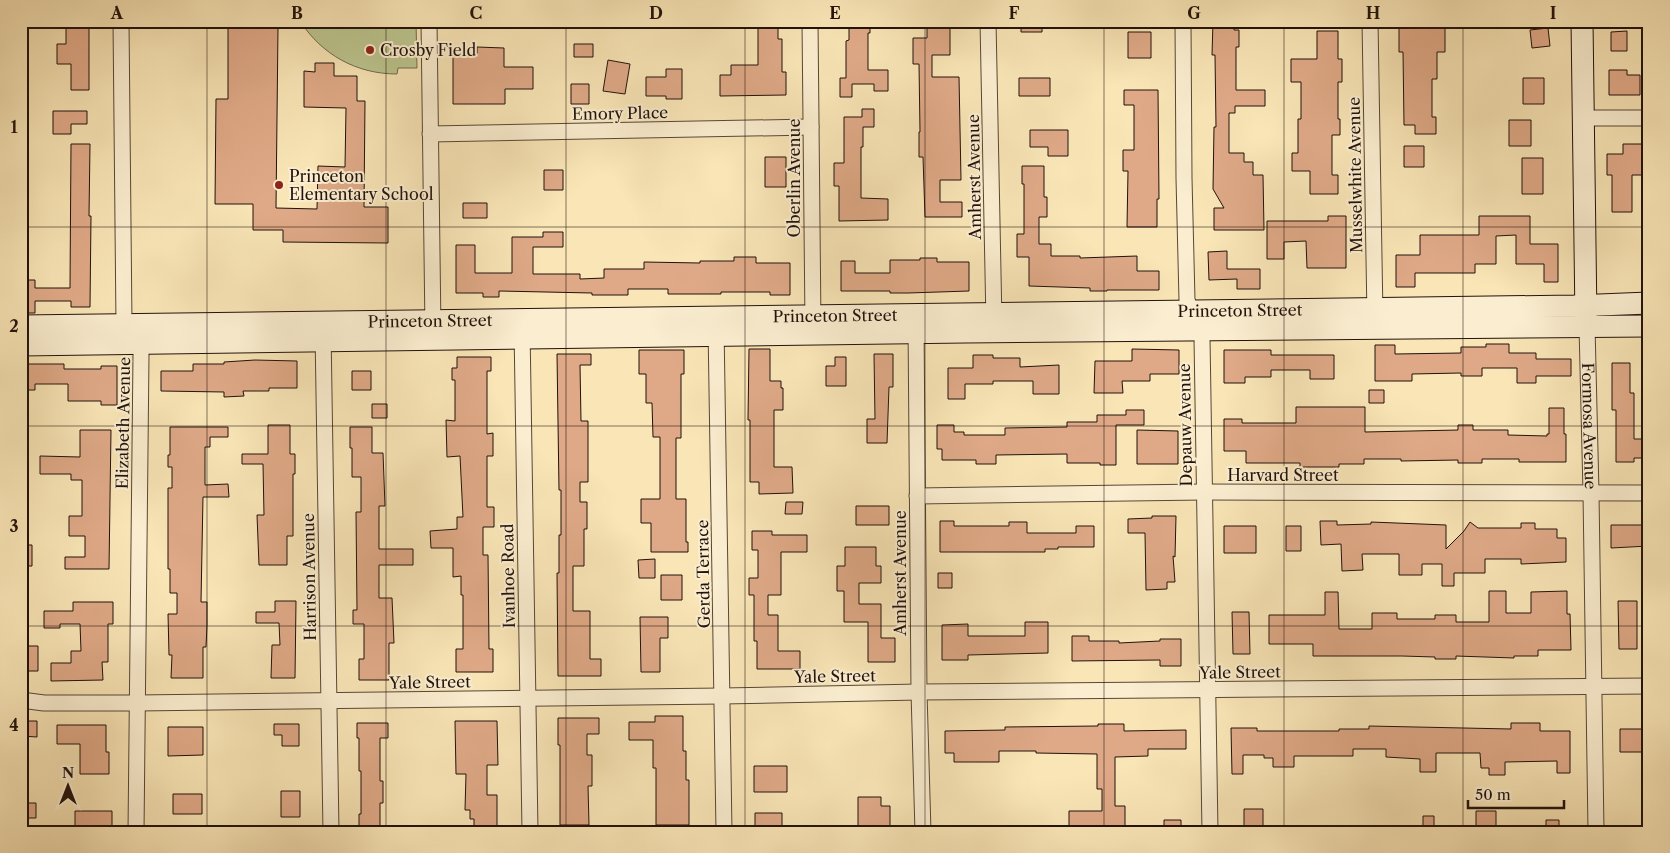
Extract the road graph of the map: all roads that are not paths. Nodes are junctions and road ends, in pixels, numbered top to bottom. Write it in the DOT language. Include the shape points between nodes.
graph roads {
  1 [pos="122,21"];
  2 [pos="429,21"];
  3 [pos="810,21"];
  4 [pos="988,21"];
  5 [pos="1183,21"];
  6 [pos="1370,21"];
  7 [pos="1582,21"];
  8 [pos="1584,118"];
  9 [pos="1649,118"];
  10 [pos="811,127"];
  11 [pos="430,134"];
  12 [pos="1649,302"];
  13 [pos="1586,316"];
  14 [pos="1375,318"];
  15 [pos="1194,320"];
  16 [pos="994,322"];
  17 [pos="916,323"];
  18 [pos="124,324"];
  19 [pos="813,325"];
  20 [pos="21,326"];
  21 [pos="716,326"];
  22 [pos="1649,326"];
  23 [pos="522,329"];
  24 [pos="433,330"];
  25 [pos="323,332"];
  26 [pos="140,344"];
  27 [pos="21,345"];
  28 [pos="1204,492"];
  29 [pos="1592,493"];
  30 [pos="1649,493"];
  31 [pos="917,496"];
  32 [pos="1594,686"];
  33 [pos="1649,686"];
  34 [pos="1208,690"];
  35 [pos="919,692"];
  36 [pos="722,696"];
  37 [pos="527,698"];
  38 [pos="21,700"];
  39 [pos="329,700"];
  40 [pos="137,703"];
  41 [pos="136,832"];
  42 [pos="331,832"];
  43 [pos="530,832"];
  44 [pos="724,832"];
  45 [pos="923,832"];
  46 [pos="1210,832"];
  47 [pos="1596,832"];
  1 -- 18 [label="street"];
  2 -- 11 [label="street"];
  3 -- 10 [label="street, Oberlin Avenue"];
  4 -- 16 [label="street, Amherst Avenue"];
  5 -- 15 [label="street, Depauw Avenue" via="1187,300"];
  6 -- 14 [label="street, Musselwhite Avenue"];
  7 -- 8 [label="main road, Formosa Avenue"];
  8 -- 9 [label="street"];
  8 -- 13 [label="main road, Formosa Avenue"];
  10 -- 11 [label="street, Emory Place"];
  10 -- 19 [label="street, Oberlin Avenue"];
  11 -- 24 [label="street"];
  12 -- 13 [label="main road, Princeton Street"];
  13 -- 14 [label="main road, Princeton Street"];
  13 -- 22 [label="main road, Princeton Street"];
  13 -- 29 [label="street, Formosa Avenue"];
  14 -- 15 [label="main road, Princeton Street"];
  15 -- 16 [label="main road, Princeton Street"];
  15 -- 28 [label="street, Depauw Avenue" via="1202,338"];
  16 -- 17 [label="main road, Princeton Street"];
  17 -- 19 [label="main road, Princeton Street"];
  17 -- 31 [label="street, Amherst Avenue"];
  18 -- 20 [label="main road, Princeton Street"];
  18 -- 25 [label="main road, Princeton Street"];
  18 -- 26 [label="street, Elizabeth Avenue"];
  19 -- 21 [label="main road, Princeton Street"];
  21 -- 23 [label="main road, Princeton Street"];
  21 -- 36 [label="street, Gerda Terrace"];
  23 -- 24 [label="main road, Princeton Street"];
  23 -- 37 [label="street, Ivanhoe Road"];
  24 -- 25 [label="main road, Princeton Street"];
  25 -- 26 [label="main road, Princeton Street"];
  25 -- 39 [label="street, Harrison Avenue"];
  26 -- 27 [label="main road, Princeton Street"];
  26 -- 40 [label="street, Elizabeth Avenue"];
  28 -- 29 [label="street, Harvard Street"];
  28 -- 31 [label="street, Harvard Street"];
  28 -- 34 [label="street, Depauw Avenue"];
  29 -- 30 [label="street, Harvard Street"];
  29 -- 32 [label="street, Formosa Avenue"];
  31 -- 35 [label="street, Amherst Avenue"];
  32 -- 33 [label="street, Yale Street"];
  32 -- 34 [label="street, Yale Street"];
  32 -- 47 [label="street, Formosa Avenue"];
  34 -- 35 [label="street, Yale Street"];
  34 -- 46 [label="street, Depauw Avenue"];
  35 -- 36 [label="street, Yale Street"];
  35 -- 45 [label="street, Amherst Avenue"];
  36 -- 37 [label="street, Yale Street"];
  36 -- 44 [label="street, Gerda Terrace"];
  37 -- 39 [label="street, Yale Street"];
  37 -- 43 [label="street, Ivanhoe Road"];
  38 -- 40 [label="street, Yale Street"];
  39 -- 40 [label="street, Yale Street"];
  39 -- 42 [label="street, Harrison Avenue"];
  40 -- 41 [label="street, Elizabeth Avenue"];
}
